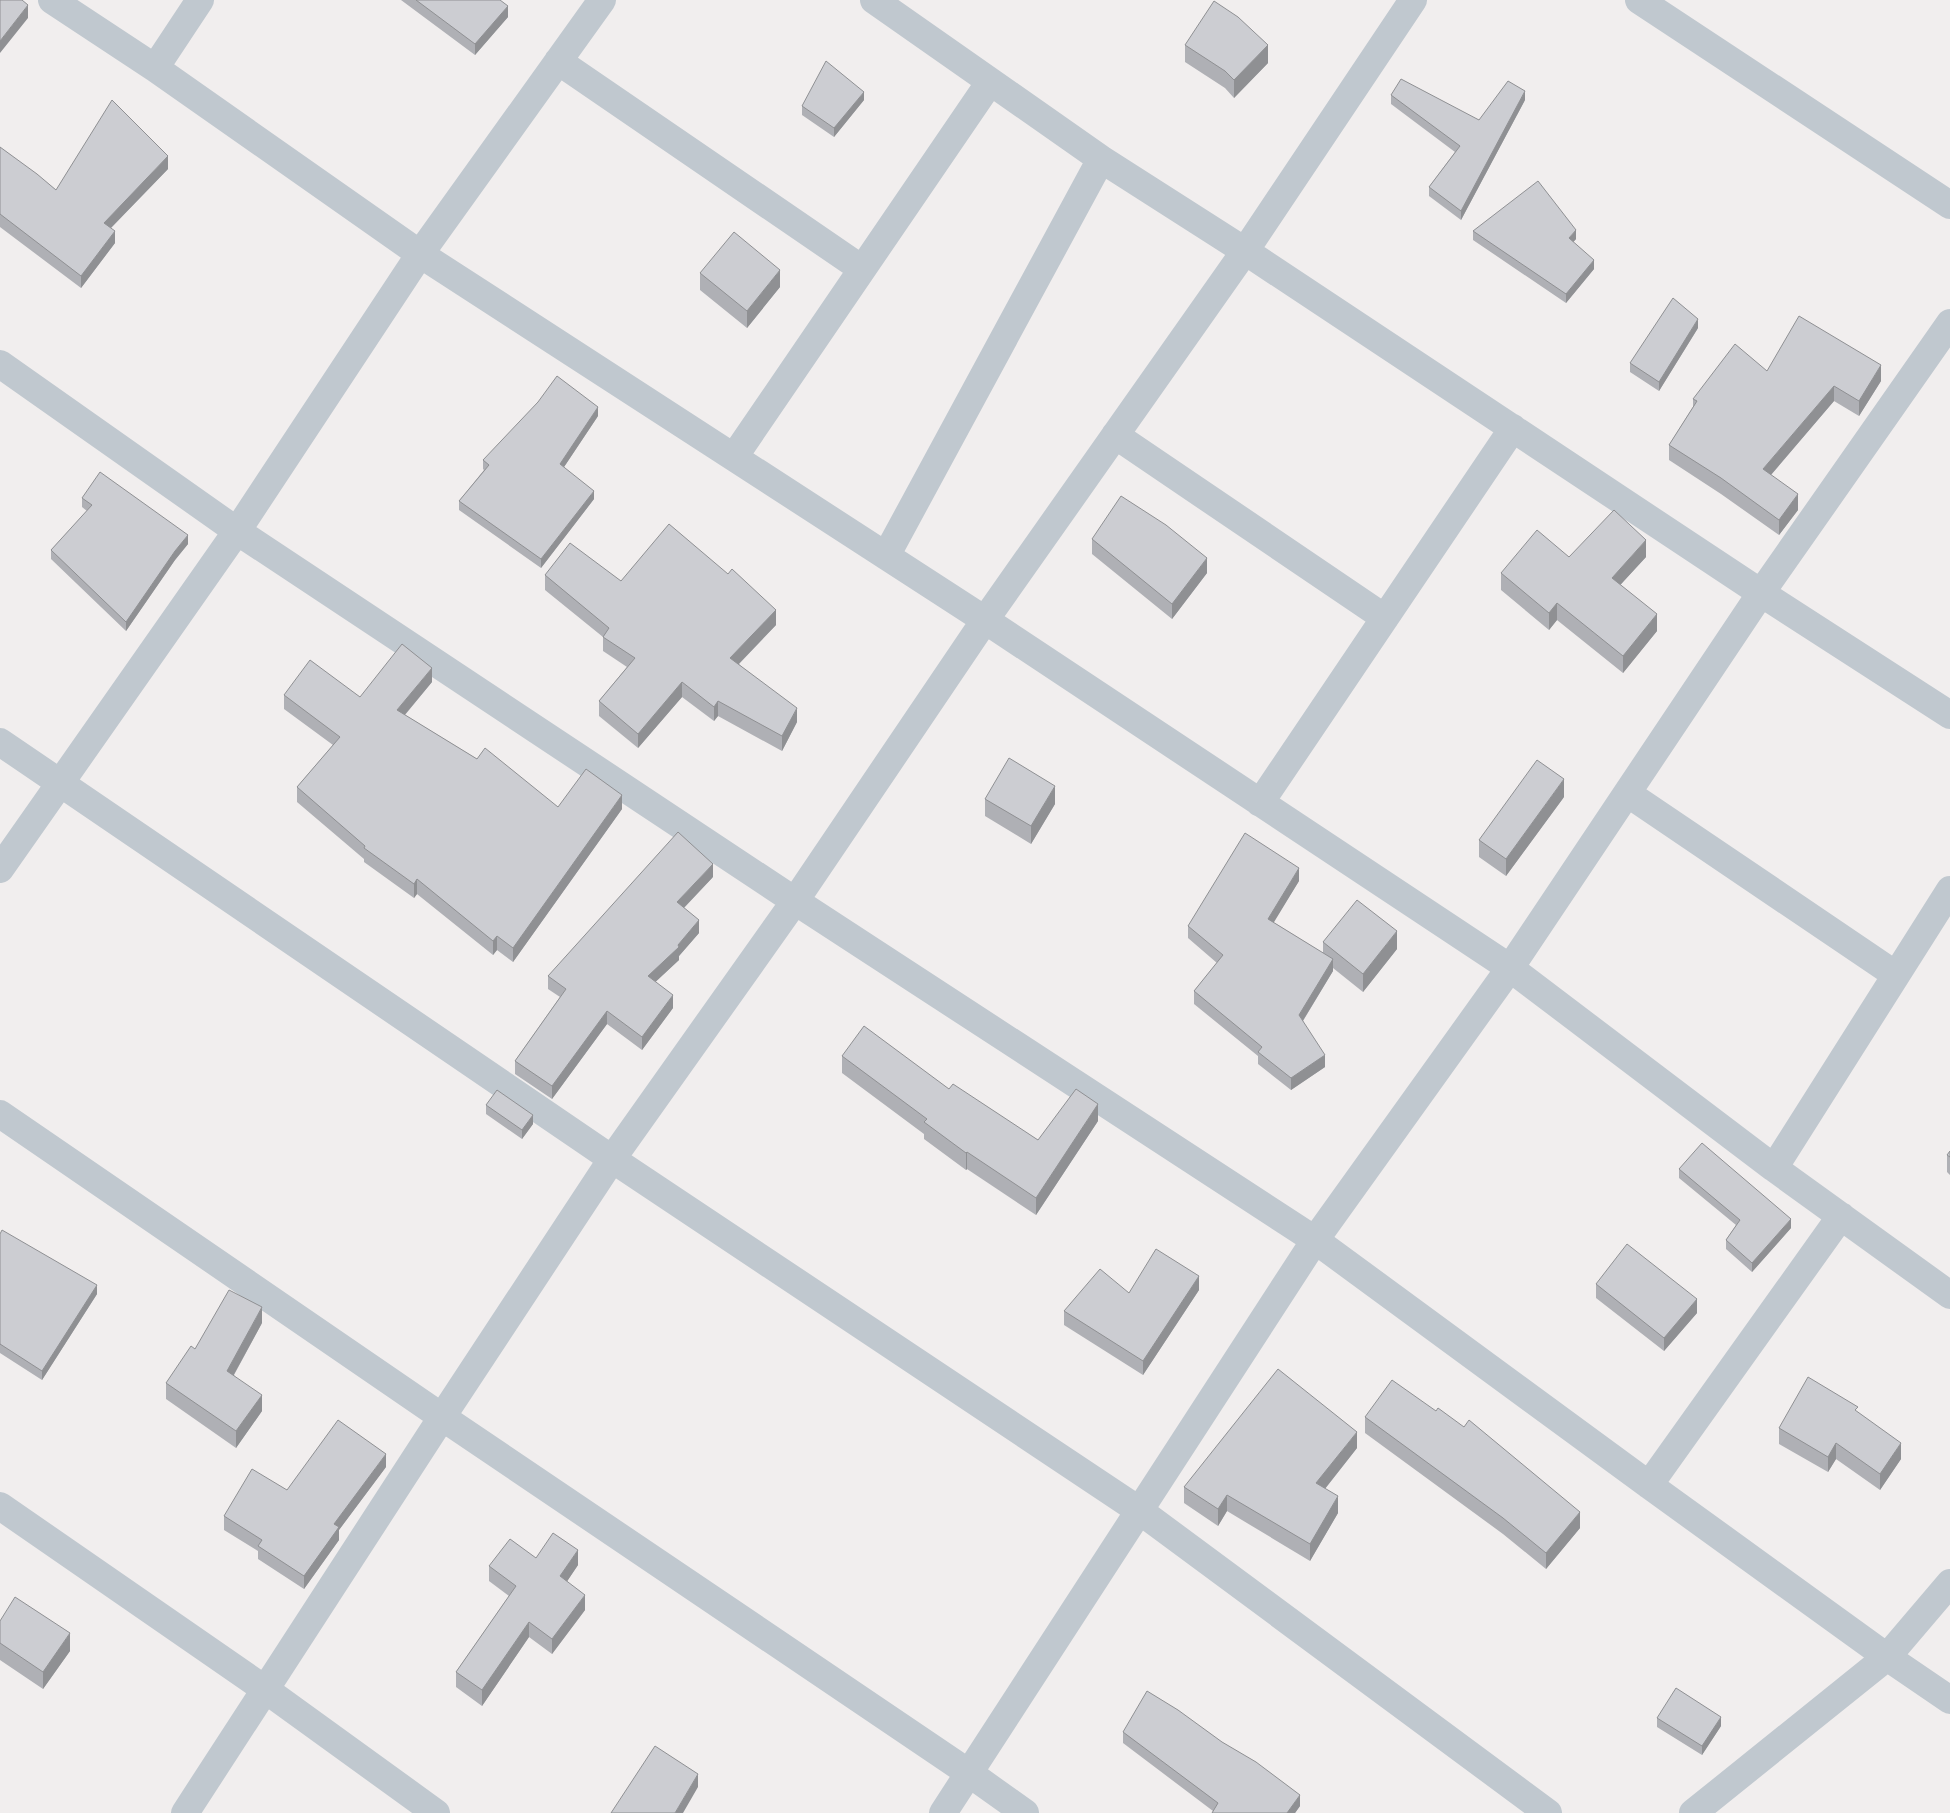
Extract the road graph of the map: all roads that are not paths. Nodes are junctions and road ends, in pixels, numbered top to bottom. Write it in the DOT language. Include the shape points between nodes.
graph roads {
  1 [pos="52,0"];
  2 [pos="200,0"];
  3 [pos="602,0"];
  4 [pos="874,0"];
  5 [pos="1413,0"];
  6 [pos="1639,0"];
  7 [pos="558,61"];
  8 [pos="155,68"];
  9 [pos="990,82"];
  10 [pos="1101,160"];
  11 [pos="1950,205"];
  12 [pos="1245,252"];
  13 [pos="420,254"];
  14 [pos="862,269"];
  15 [pos="1950,323"];
  16 [pos="0,364"];
  17 [pos="1513,428"];
  18 [pos="1115,435"];
  19 [pos="734,457"];
  20 [pos="237,530"];
  21 [pos="886,556"];
  22 [pos="1761,593"];
  23 [pos="1385,618"];
  24 [pos="985,620"];
  25 [pos="1946,704"];
  26 [pos="0,742"];
  27 [pos="60,784"];
  28 [pos="1627,793"];
  29 [pos="1260,802"];
  30 [pos="0,869"];
  31 [pos="1950,890"];
  32 [pos="795,901"];
  33 [pos="1510,968"];
  34 [pos="1896,975"];
  35 [pos="0,1114"];
  36 [pos="612,1159"];
  37 [pos="1774,1168"];
  38 [pos="1840,1216"];
  39 [pos="1315,1240"];
  40 [pos="1950,1295"];
  41 [pos="442,1417"];
  42 [pos="1649,1485"];
  43 [pos="0,1506"];
  44 [pos="1140,1511"];
  45 [pos="1950,1583"];
  46 [pos="1887,1657"];
  47 [pos="266,1690"];
  48 [pos="1950,1700"];
  49 [pos="969,1773"];
  50 [pos="186,1813"];
  51 [pos="436,1813"];
  52 [pos="943,1813"];
  53 [pos="1025,1813"];
  54 [pos="1548,1813"];
  55 [pos="1693,1813"];
  1 -- 8 [label="street"];
  2 -- 8 [label="street"];
  3 -- 7 [label="street"];
  4 -- 9 [label="street"];
  5 -- 12 [label="street"];
  6 -- 11 [label="street"];
  7 -- 13 [label="street"];
  7 -- 14 [label="street"];
  8 -- 13 [label="street"];
  9 -- 10 [label="street"];
  9 -- 14 [label="street"];
  10 -- 12 [label="street"];
  10 -- 21 [label="street"];
  12 -- 17 [label="street"];
  12 -- 18 [label="street"];
  13 -- 19 [label="street"];
  13 -- 20 [label="street"];
  14 -- 19 [label="street"];
  15 -- 22 [label="street"];
  16 -- 20 [label="street"];
  17 -- 22 [label="street"];
  17 -- 23 [label="street"];
  18 -- 23 [label="street"];
  18 -- 24 [label="street"];
  19 -- 21 [label="street"];
  20 -- 27 [label="street"];
  20 -- 32 [label="street"];
  21 -- 24 [label="street"];
  22 -- 25 [label="street"];
  22 -- 28 [label="street"];
  23 -- 29 [label="street"];
  24 -- 29 [label="street"];
  24 -- 32 [label="street"];
  26 -- 27 [label="street"];
  27 -- 30 [label="street"];
  27 -- 36 [label="street"];
  28 -- 33 [label="street"];
  28 -- 34 [label="street"];
  29 -- 33 [label="street"];
  31 -- 34 [label="street"];
  32 -- 36 [label="street"];
  32 -- 39 [label="street"];
  33 -- 37 [label="street"];
  33 -- 39 [label="street"];
  34 -- 37 [label="street"];
  35 -- 41 [label="street"];
  36 -- 41 [label="street"];
  36 -- 44 [label="street"];
  37 -- 38 [label="street"];
  38 -- 40 [label="street"];
  38 -- 42 [label="street"];
  39 -- 42 [label="street"];
  39 -- 44 [label="street"];
  41 -- 47 [label="street"];
  41 -- 49 [label="street"];
  42 -- 46 [label="street"];
  43 -- 47 [label="street"];
  44 -- 49 [label="street"];
  44 -- 54 [label="street"];
  45 -- 46 [label="street"];
  46 -- 48 [label="street"];
  46 -- 55 [label="street"];
  47 -- 50 [label="street"];
  47 -- 51 [label="street"];
  49 -- 52 [label="street"];
  49 -- 53 [label="street"];
}
